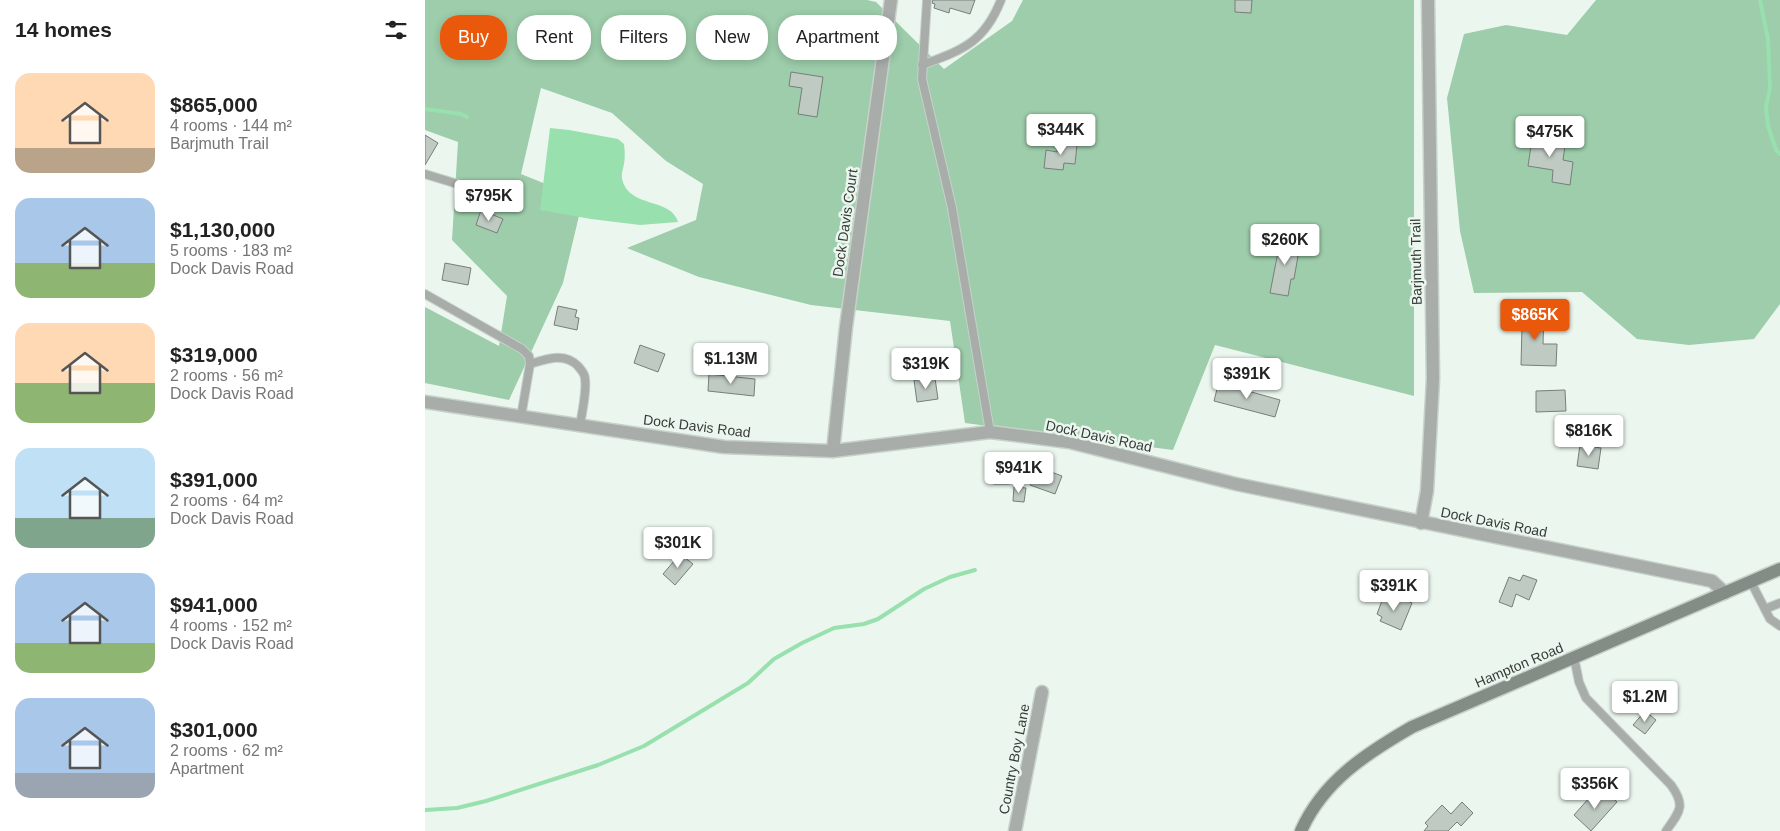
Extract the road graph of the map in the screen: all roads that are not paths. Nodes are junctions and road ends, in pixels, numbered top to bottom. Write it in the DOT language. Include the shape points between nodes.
graph roads {
  1 [pos="891,0"];
  2 [pos="927,0"];
  3 [pos="1001,0"];
  4 [pos="1428,0"];
  5 [pos="922,65"];
  6 [pos="425,174"];
  7 [pos="500,197"];
  8 [pos="425,294"];
  9 [pos="530,364"];
  10 [pos="425,402"];
  11 [pos="521,416"];
  12 [pos="580,425"];
  13 [pos="990,432"];
  14 [pos="833,451"];
  15 [pos="1421,523"];
  16 [pos="1780,569"];
  17 [pos="1751,582"];
  18 [pos="1725,593"];
  19 [pos="1780,603"];
  20 [pos="1765,609"];
  21 [pos="1780,626"];
  22 [pos="1574,657"];
  23 [pos="1042,692"];
  24 [pos="1015,831"];
  25 [pos="1301,831"];
  26 [pos="1666,831"];
  1 -- 14 [label="street, Dock Davis Court" via="846,327"];
  2 -- 5 [label="lane"];
  3 -- 5 [label="lane" via="985,30 968,46"];
  4 -- 15 [label="street, Barjmuth Trail" via="1433,379 1427,491"];
  5 -- 13 [label="lane" via="922,79 951,208"];
  6 -- 7 [label="lane"];
  8 -- 9 [label="lane" via="522,349 529,356"];
  9 -- 11 [label="lane"];
  9 -- 12 [label="lane" via="560,357 574,362 583,371"];
  10 -- 11 [label="street, Dock Davis Road"];
  11 -- 12 [label="street, Dock Davis Road"];
  12 -- 14 [label="street, Dock Davis Road" via="724,447"];
  13 -- 14 [label="street, Dock Davis Road"];
  13 -- 15 [label="street, Dock Davis Road" via="1069,442 1236,484"];
  15 -- 18 [label="street, Dock Davis Road" via="1711,581"];
  16 -- 17 [label="main road, Hampton Road"];
  17 -- 18 [label="main road, Hampton Road"];
  17 -- 20 [label="lane"];
  18 -- 22 [label="main road, Hampton Road"];
  19 -- 20 [label="lane"];
  20 -- 21 [label="lane" via="1770,619"];
  22 -- 25 [label="main road, Hampton Road" via="1413,727 1376,748 1328,789"];
  22 -- 26 [label="lane" via="1586,698 1680,798 1679,811"];
  23 -- 24 [label="street, Country Boy Lane"];
}
